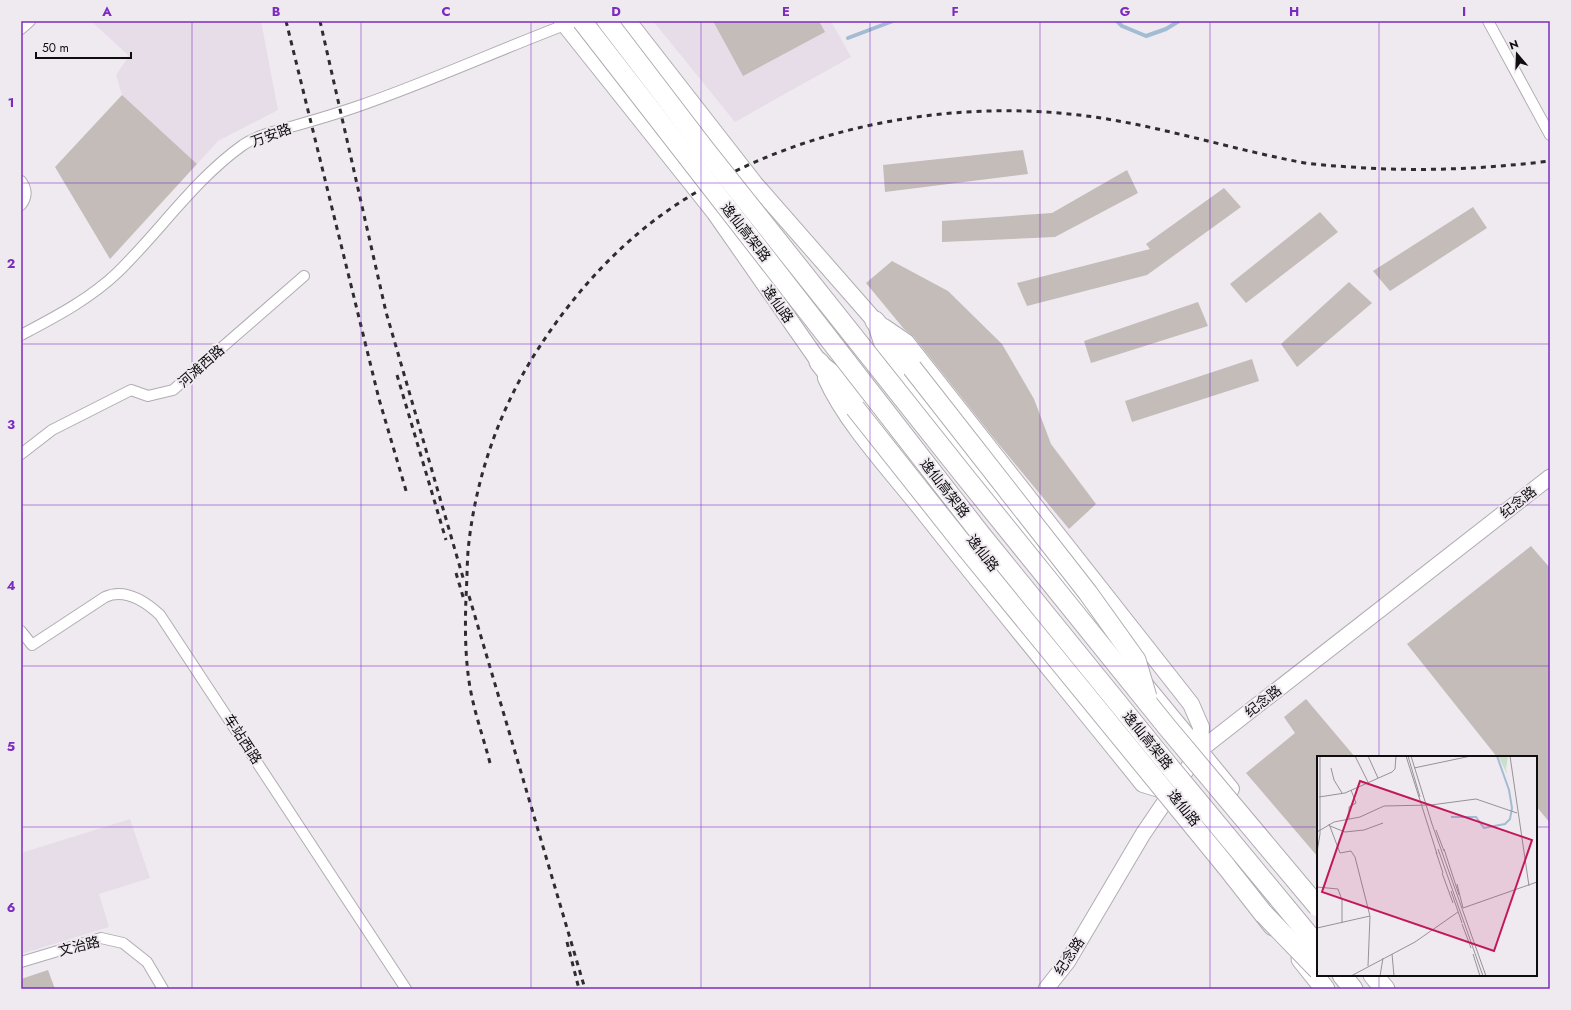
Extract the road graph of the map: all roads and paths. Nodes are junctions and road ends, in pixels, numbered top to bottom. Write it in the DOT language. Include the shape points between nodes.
graph roads {
  1 [pos="30,21"];
  2 [pos="607,21"];
  3 [pos="628,21"];
  4 [pos="1488,21"];
  5 [pos="571,22"];
  6 [pos="21,29"];
  7 [pos="1550,135"];
  8 [pos="21,181"];
  9 [pos="755,184"];
  10 [pos="21,205"];
  11 [pos="715,213"];
  12 [pos="304,276"];
  13 [pos="875,321"];
  14 [pos="21,335"];
  15 [pos="819,362"];
  16 [pos="21,454"];
  17 [pos="1550,477"];
  18 [pos="21,631"];
  19 [pos="1150,706"];
  20 [pos="1200,750"];
  21 [pos="1169,766"];
  22 [pos="1172,793"];
  23 [pos="1226,866"];
  24 [pos="1317,900"];
  25 [pos="1317,906"];
  26 [pos="1264,914"];
  27 [pos="1317,945"];
  28 [pos="21,962"];
  29 [pos="1317,970"];
  30 [pos="1317,970"];
  31 [pos="1323,976"];
  32 [pos="1323,976"];
  33 [pos="1343,976"];
  34 [pos="1375,976"];
  35 [pos="1379,976"];
  36 [pos="162,989"];
  37 [pos="406,989"];
  38 [pos="1046,989"];
  39 [pos="1325,989"];
  40 [pos="1332,989"];
  41 [pos="1339,989"];
  42 [pos="1353,989"];
  43 [pos="1385,989"];
  44 [pos="1390,989"];
  1 -- 6 [label="street"];
  2 -- 19 [label="highway, 逸仙高架路, bridge" via="914,414"];
  3 -- 9 [label="main road"];
  4 -- 7 [label="street"];
  5 -- 11 [label="main road, 逸仙路"];
  5 -- 14 [label="street, 万安路" via="407,89 264,135 244,144 192,192 118,272 97,290"];
  5 -- 21 [label="highway, 逸仙高架路, bridge"];
  8 -- 10 [label="street" via="26,194"];
  9 -- 11 [label="main road" via="742,179 723,186 713,201"];
  9 -- 13 [label="main road"];
  11 -- 15 [label="main road, 逸仙路"];
  12 -- 16 [label="street, 河滩西路" via="173,390 148,396 131,390 52,430"];
  13 -- 19 [label="highway, bridge" via="1088,593 1136,660"];
  13 -- 20 [label="main road" via="884,349"];
  13 -- 20 [label="main road" via="906,342 1191,704 1201,727"];
  15 -- 22 [label="main road, 逸仙路" via="853,388"];
  15 -- 22 [label="main road" via="836,399 1035,652 1143,784"];
  15 -- 23 [label="highway, bridge" via="966,548"];
  17 -- 20 [label="street, 纪念路"];
  18 -- 37 [label="street, 车站西路" via="32,645 111,594 129,596 145,603 160,615"];
  19 -- 25 [label="highway, 逸仙高架路, bridge"];
  20 -- 22 [label="street, 纪念路"];
  20 -- 24 [label="main road"];
  21 -- 23 [label="highway, bridge"];
  21 -- 27 [label="highway, 逸仙高架路, bridge"];
  22 -- 29 [label="main road, 逸仙路"];
  22 -- 38 [label="street, 纪念路" via="1143,834 1068,961"];
  23 -- 26 [label="highway"];
  26 -- 30 [label="highway, bridge"];
  26 -- 39 [label="highway, bridge"];
  28 -- 36 [label="street, 文治路" via="101,938 124,943 148,962"];
  31 -- 40 [label="main road"];
  32 -- 41 [label="highway"];
  33 -- 42 [label="highway"];
  34 -- 43 [label="highway"];
  35 -- 44 [label="main road"];
}
